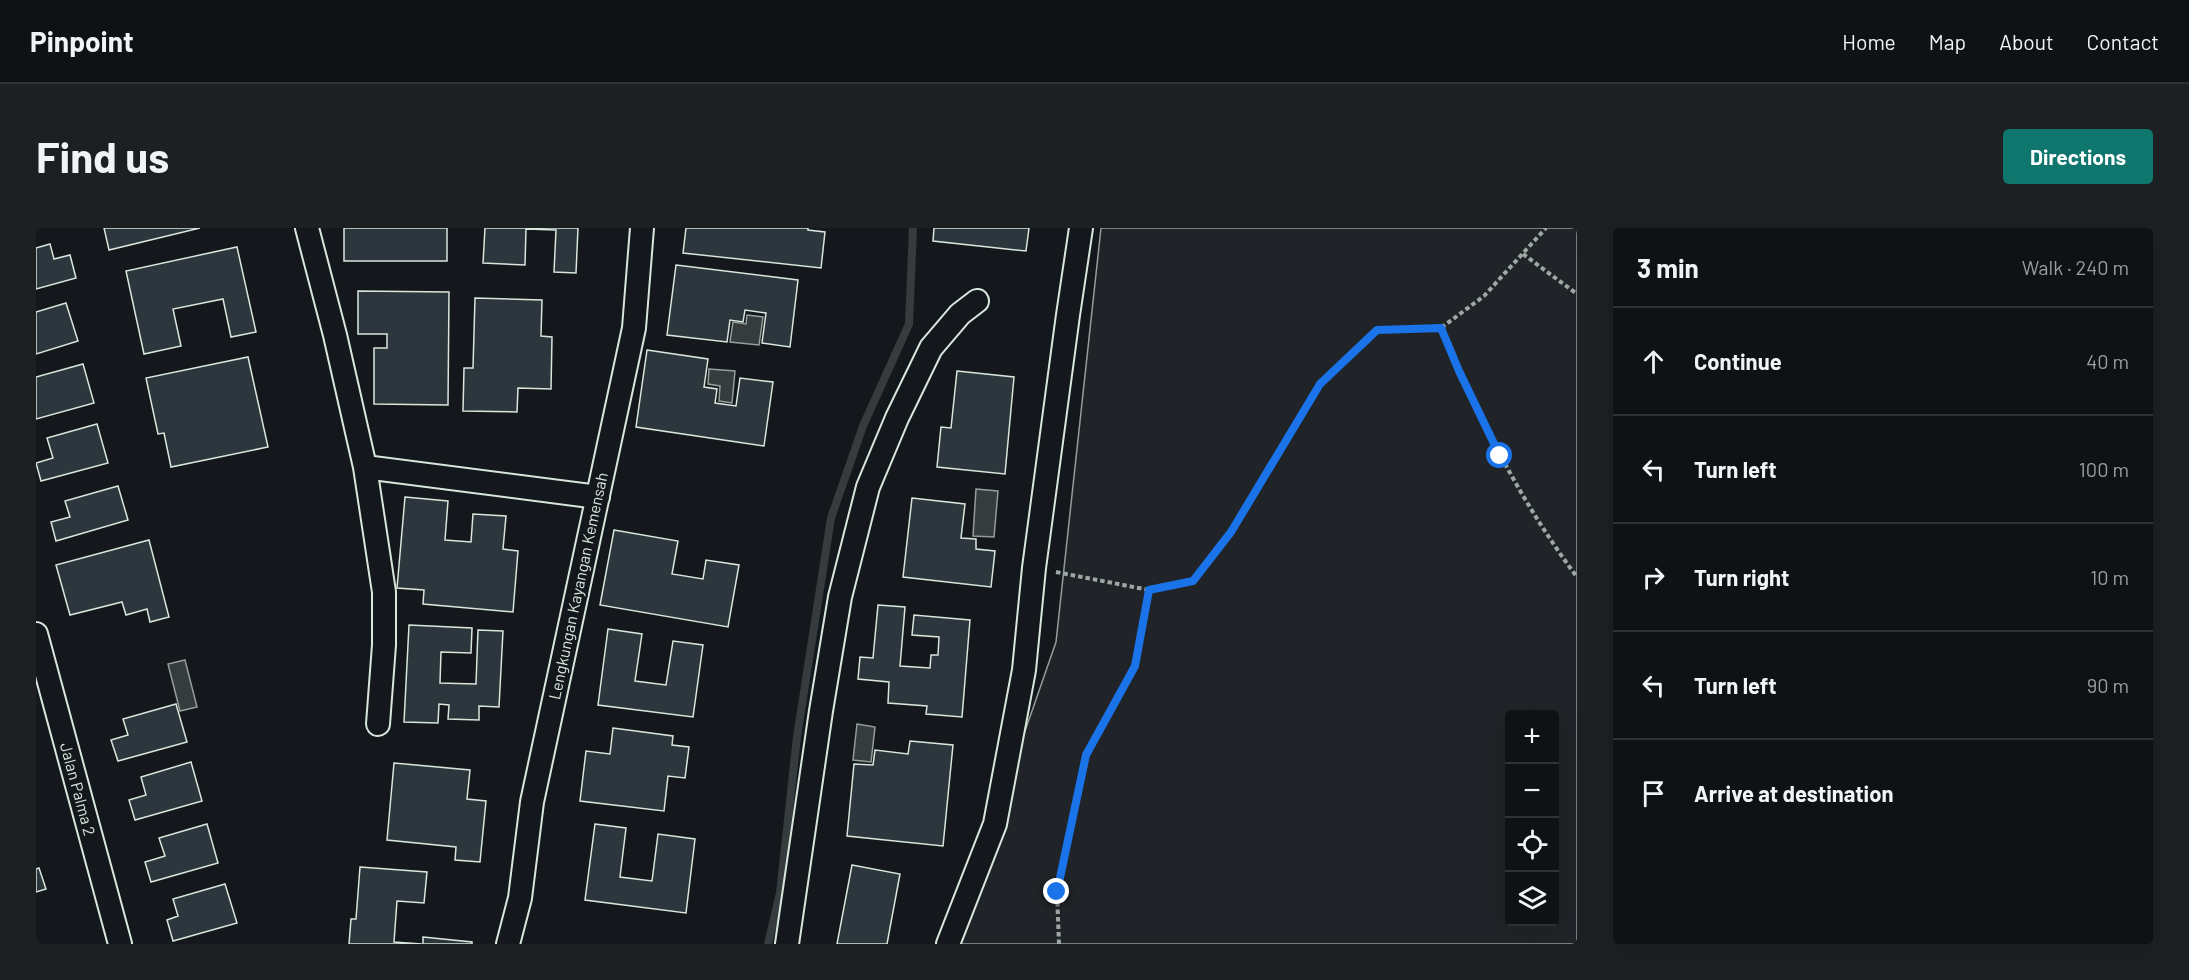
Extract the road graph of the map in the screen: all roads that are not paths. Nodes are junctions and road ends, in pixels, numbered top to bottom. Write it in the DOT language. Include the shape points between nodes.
graph roads {
  1 [pos="307,228"];
  2 [pos="642,228"];
  3 [pos="1081,228"];
  4 [pos="977,301"];
  5 [pos="365,468"];
  6 [pos="598,497"];
  7 [pos="36,634"];
  8 [pos="43,689"];
  9 [pos="378,724"];
  10 [pos="120,944"];
  11 [pos="508,944"];
  12 [pos="787,944"];
  13 [pos="948,944"];
  1 -- 5 [label="street"];
  2 -- 6 [label="street, Lengkungan Kayangan Kemensah" via="634,328"];
  3 -- 13 [label="street" via="1034,568 1024,670 995,824"];
  4 -- 12 [label="street" via="960,314 931,348 868,487 840,597"];
  5 -- 6 [label="street"];
  5 -- 9 [label="street" via="384,592"];
  6 -- 11 [label="street, Lengkungan Kayangan Kemensah" via="532,802 520,898"];
  7 -- 8 [label="street, Jalan Palma 2"];
  8 -- 10 [label="street, Jalan Palma 2"];
}
